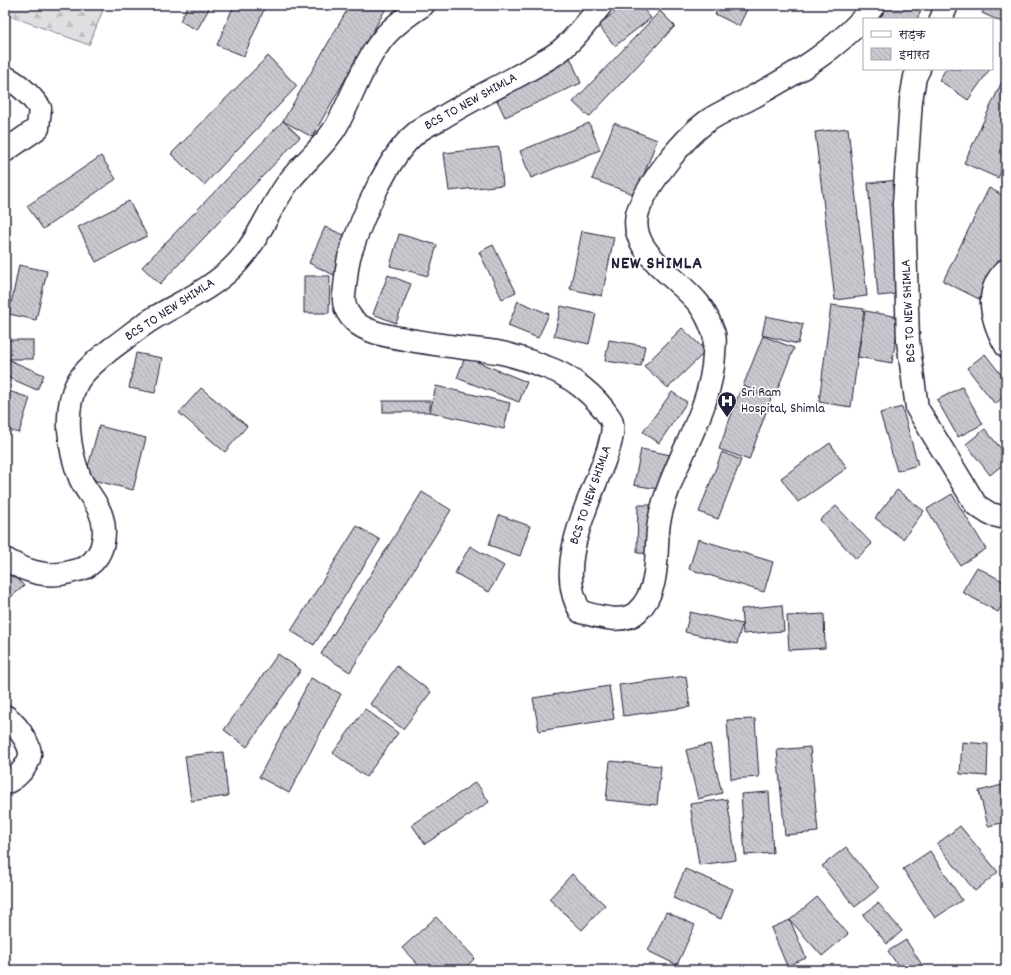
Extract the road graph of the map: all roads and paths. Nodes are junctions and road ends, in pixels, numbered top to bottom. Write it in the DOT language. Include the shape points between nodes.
graph roads {
  1 [pos="423,5"];
  2 [pos="601,5"];
  3 [pos="874,5"];
  4 [pos="947,5"];
  5 [pos="940,18"];
  6 [pos="918,70"];
  7 [pos="5,77"];
  8 [pos="5,151"];
  9 [pos="1006,270"];
  10 [pos="1006,346"];
  11 [pos="1006,518"];
  12 [pos="5,559"];
  13 [pos="5,716"];
  14 [pos="5,783"];
  1 -- 12 [label="street, BCS TO NEW SHIMLA" via="402,19 385,36 354,89 337,125 321,147 290,180 251,246 238,261 206,290 152,319 98,359 77,382 70,409 69,438 80,478 98,508 104,527 103,545 96,558 86,567 65,574 42,574 20,568"];
  2 -- 3 [label="street, BCS TO NEW SHIMLA" via="561,50 416,133 391,162 374,196 349,256 343,302 346,311 367,330 444,347 499,353 547,367 567,376 598,403 612,420 613,431 572,550 570,585 574,601 581,612 619,618 635,614 650,595 655,580 660,521 672,478 708,396 715,336 700,306 639,241 636,226 638,208 677,149 690,134 708,120 811,63 846,34"];
  4 -- 5 [label="street"];
  6 -- 11 [label="street, BCS TO NEW SHIMLA" via="911,100 904,204 908,341 917,408 976,504 990,514"];
  7 -- 8 [label="street" via="22,88 40,108 38,128"];
  9 -- 10 [label="street" via="1000,275 992,293 992,313"];
  13 -- 14 [label="street" via="18,727 30,755 20,773"];
}
